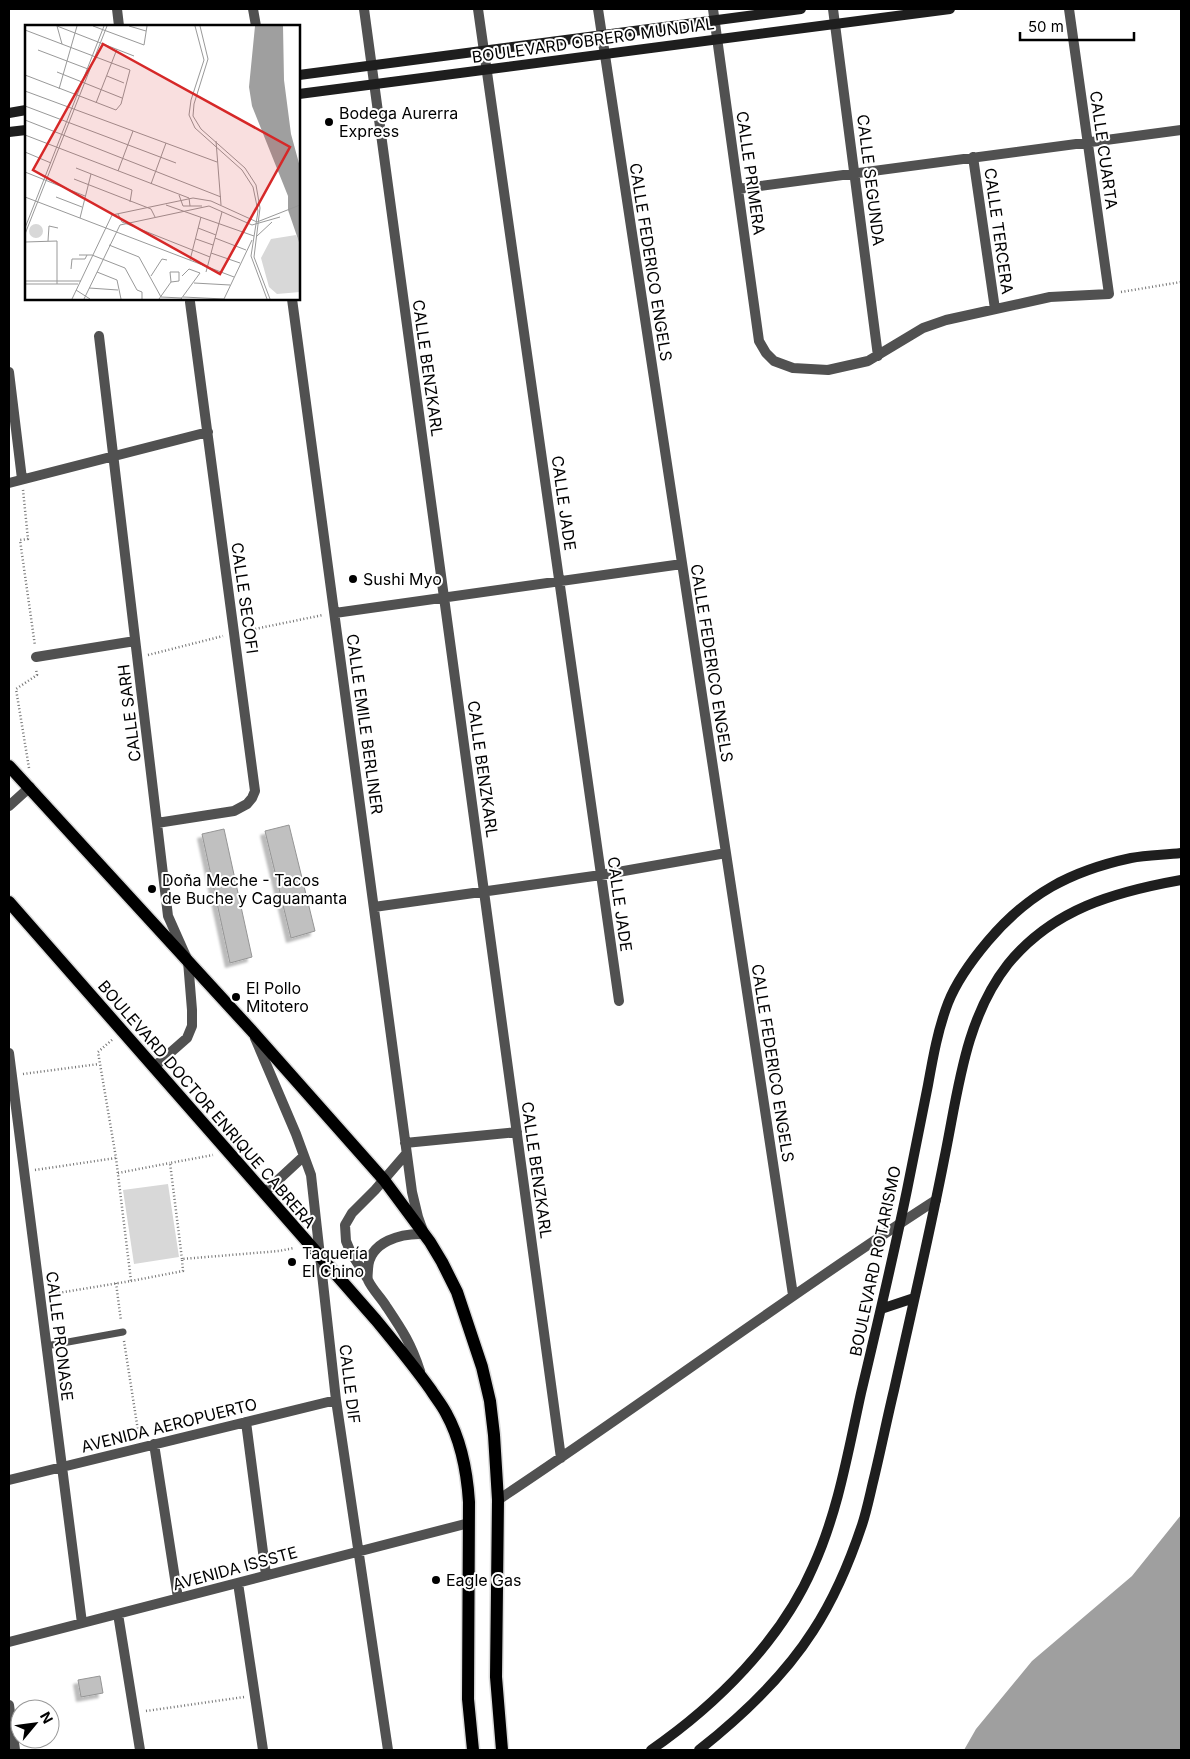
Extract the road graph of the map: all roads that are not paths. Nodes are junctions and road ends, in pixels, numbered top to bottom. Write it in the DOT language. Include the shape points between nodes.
graph roads {
  1 [pos="117,9"];
  2 [pos="254,9"];
  3 [pos="364,9"];
  4 [pos="478,9"];
  5 [pos="598,9"];
  6 [pos="713,9"];
  7 [pos="800,9"];
  8 [pos="833,9"];
  9 [pos="950,9"];
  10 [pos="1069,9"];
  11 [pos="714,20"];
  12 [pos="835,23"];
  13 [pos="119,25"];
  14 [pos="256,25"];
  15 [pos="601,35"];
  16 [pos="717,39"];
  17 [pos="484,50"];
  18 [pos="604,54"];
  19 [pos="372,65"];
  20 [pos="487,69"];
  21 [pos="300,75"];
  22 [pos="374,84"];
  23 [pos="300,94"];
  24 [pos="25,110"];
  25 [pos="9,113"];
  26 [pos="25,130"];
  27 [pos="1181,130"];
  28 [pos="9,132"];
  29 [pos="1088,142"];
  30 [pos="973,157"];
  31 [pos="855,173"];
  32 [pos="738,189"];
  33 [pos="292,300"];
  34 [pos="190,302"];
  35 [pos="995,309"];
  36 [pos="99,336"];
  37 [pos="878,356"];
  38 [pos="9,372"];
  39 [pos="208,432"];
  40 [pos="115,455"];
  41 [pos="22,479"];
  42 [pos="9,483"];
  43 [pos="682,564"];
  44 [pos="560,581"];
  45 [pos="444,597"];
  46 [pos="335,613"];
  47 [pos="135,641"];
  48 [pos="36,657"];
  49 [pos="9,766"];
  50 [pos="30,787"];
  51 [pos="9,806"];
  52 [pos="157,823"];
  53 [pos="1181,853"];
  54 [pos="726,854"];
  55 [pos="601,875"];
  56 [pos="1181,880"];
  57 [pos="484,891"];
  58 [pos="9,902"];
  59 [pos="374,907"];
  60 [pos="188,961"];
  61 [pos="619,1001"];
  62 [pos="252,1032"];
  63 [pos="9,1053"];
  64 [pos="154,1067"];
  65 [pos="517,1132"];
  66 [pos="405,1142"];
  67 [pos="406,1154"];
  68 [pos="304,1156"];
  69 [pos="384,1180"];
  70 [pos="264,1193"];
  71 [pos="936,1200"];
  72 [pos="900,1223"];
  73 [pos="424,1234"];
  74 [pos="319,1256"];
  75 [pos="368,1279"];
  76 [pos="793,1295"];
  77 [pos="914,1298"];
  78 [pos="880,1310"];
  79 [pos="123,1332"];
  80 [pos="46,1346"];
  81 [pos="421,1377"];
  82 [pos="336,1400"];
  83 [pos="246,1422"];
  84 [pos="154,1444"];
  85 [pos="561,1458"];
  86 [pos="62,1467"];
  87 [pos="9,1480"];
  88 [pos="498,1500"];
  89 [pos="469,1523"];
  90 [pos="359,1552"];
  91 [pos="266,1575"];
  92 [pos="238,1583"];
  93 [pos="178,1598"];
  94 [pos="118,1614"];
  95 [pos="82,1623"];
  96 [pos="9,1642"];
  97 [pos="9,1705"];
  98 [pos="504,1748"];
  99 [pos="15,1750"];
  100 [pos="140,1750"];
  101 [pos="263,1750"];
  102 [pos="388,1750"];
  103 [pos="473,1750"];
  104 [pos="651,1750"];
  105 [pos="699,1750"];
  1 -- 13 [label="street"];
  2 -- 14 [label="street"];
  3 -- 19 [label="street"];
  4 -- 17 [label="street, CALLE JADE"];
  5 -- 15 [label="street, CALLE FEDERICO ENGELS"];
  6 -- 11 [label="street, CALLE PRIMERA"];
  7 -- 11 [label="street, BOULEVARD OBRERO MUNDIAL"];
  8 -- 12 [label="street, CALLE SEGUNDA"];
  9 -- 12 [label="street, BOULEVARD OBRERO MUNDIAL"];
  10 -- 29 [label="street, CALLE CUARTA"];
  11 -- 15 [label="street, BOULEVARD OBRERO MUNDIAL"];
  11 -- 16 [label="street, CALLE PRIMERA"];
  12 -- 16 [label="street, BOULEVARD OBRERO MUNDIAL"];
  12 -- 31 [label="street, CALLE SEGUNDA"];
  15 -- 17 [label="street, BOULEVARD OBRERO MUNDIAL"];
  15 -- 18 [label="street, CALLE FEDERICO ENGELS"];
  16 -- 18 [label="street, BOULEVARD OBRERO MUNDIAL"];
  16 -- 32 [label="street, CALLE PRIMERA"];
  17 -- 19 [label="street, BOULEVARD OBRERO MUNDIAL"];
  17 -- 20 [label="street, CALLE JADE"];
  18 -- 20 [label="street, BOULEVARD OBRERO MUNDIAL"];
  18 -- 43 [label="street, CALLE FEDERICO ENGELS"];
  19 -- 21 [label="street, BOULEVARD OBRERO MUNDIAL"];
  19 -- 22 [label="street, CALLE BENZKARL"];
  20 -- 22 [label="street, BOULEVARD OBRERO MUNDIAL"];
  20 -- 44 [label="street, CALLE JADE"];
  22 -- 23 [label="street, BOULEVARD OBRERO MUNDIAL"];
  22 -- 45 [label="street, CALLE BENZKARL"];
  24 -- 25 [label="street"];
  26 -- 28 [label="street"];
  27 -- 29 [label="street"];
  29 -- 30 [label="street"];
  29 -- 35 [label="street, CALLE CUARTA" via="1109,294 1050,297"];
  30 -- 31 [label="street"];
  30 -- 35 [label="street, CALLE TERCERA"];
  31 -- 32 [label="street"];
  31 -- 37 [label="street, CALLE SEGUNDA"];
  32 -- 37 [label="street, CALLE PRIMERA" via="759,341 766,353 774,361 793,368 828,370"];
  33 -- 46 [label="street, CALLE EMILE BERLINER"];
  34 -- 39 [label="street, CALLE SECOFI"];
  35 -- 37 [label="street" via="923,328"];
  36 -- 40 [label="street, CALLE SARH"];
  38 -- 41 [label="street"];
  39 -- 40 [label="street"];
  39 -- 52 [label="street, CALLE SECOFI" via="255,791 247,804 234,811"];
  40 -- 41 [label="street"];
  40 -- 47 [label="street, CALLE SARH"];
  41 -- 42 [label="street"];
  43 -- 44 [label="street"];
  43 -- 54 [label="street, CALLE FEDERICO ENGELS"];
  44 -- 45 [label="street"];
  44 -- 55 [label="street, CALLE JADE"];
  45 -- 46 [label="street"];
  45 -- 57 [label="street, CALLE BENZKARL"];
  46 -- 59 [label="street, CALLE EMILE BERLINER"];
  47 -- 48 [label="street"];
  47 -- 52 [label="street, CALLE SARH"];
  49 -- 50 [label="main road"];
  50 -- 51 [label="street"];
  50 -- 60 [label="main road"];
  52 -- 60 [label="street, CALLE SARH" via="168,916"];
  53 -- 72 [label="street, BOULEVARD ROTARISMO" via="1133,858 1068,877 1019,908 978,952 949,1001 938,1035"];
  54 -- 55 [label="street"];
  54 -- 76 [label="street, CALLE FEDERICO ENGELS"];
  55 -- 57 [label="street"];
  55 -- 61 [label="street, CALLE JADE"];
  56 -- 71 [label="street" via="1096,900 1029,941 1008,965 993,986 968,1044"];
  57 -- 59 [label="street"];
  57 -- 65 [label="street, CALLE BENZKARL"];
  58 -- 64 [label="main road, BOULEVARD DOCTOR ENRIQUE CABRERA"];
  59 -- 66 [label="street, CALLE EMILE BERLINER"];
  60 -- 62 [label="main road"];
  60 -- 64 [label="street, CALLE SARH" via="192,1026 188,1038"];
  62 -- 68 [label="street, CALLE DIF"];
  62 -- 69 [label="main road"];
  63 -- 80 [label="street, CALLE PRONASE"];
  64 -- 70 [label="main road, BOULEVARD DOCTOR ENRIQUE CABRERA"];
  65 -- 66 [label="street"];
  65 -- 85 [label="street, CALLE BENZKARL"];
  66 -- 67 [label="street, CALLE EMILE BERLINER"];
  67 -- 69 [label="street"];
  67 -- 73 [label="street, CALLE EMILE BERLINER"];
  68 -- 70 [label="street"];
  68 -- 74 [label="street, CALLE DIF" via="311,1176"];
  69 -- 73 [label="main road"];
  69 -- 75 [label="street" via="352,1213 345,1225 351,1253"];
  70 -- 74 [label="main road, BOULEVARD DOCTOR ENRIQUE CABRERA"];
  71 -- 72 [label="street"];
  71 -- 77 [label="street"];
  72 -- 76 [label="street"];
  72 -- 78 [label="street, BOULEVARD ROTARISMO"];
  73 -- 75 [label="street" via="401,1236 378,1247 370,1259"];
  73 -- 88 [label="main road" via="457,1292 482,1367 490,1401"];
  74 -- 81 [label="main road, BOULEVARD DOCTOR ENRIQUE CABRERA"];
  74 -- 82 [label="street, CALLE DIF"];
  75 -- 81 [label="street" via="413,1348"];
  76 -- 85 [label="street"];
  77 -- 78 [label="street"];
  77 -- 105 [label="street" via="863,1522 832,1597 813,1631 784,1670 734,1722"];
  78 -- 104 [label="street, BOULEVARD ROTARISMO" via="835,1508 808,1577 779,1625 737,1678 683,1727"];
  79 -- 80 [label="lane"];
  80 -- 86 [label="street, CALLE PRONASE"];
  81 -- 89 [label="main road, BOULEVARD DOCTOR ENRIQUE CABRERA" via="446,1412 456,1435 467,1480"];
  82 -- 83 [label="street, AVENIDA AEROPUERTO"];
  82 -- 90 [label="street, CALLE DIF"];
  83 -- 84 [label="street, AVENIDA AEROPUERTO"];
  83 -- 91 [label="street"];
  84 -- 86 [label="street, AVENIDA AEROPUERTO"];
  84 -- 93 [label="street"];
  85 -- 88 [label="street"];
  86 -- 87 [label="street, AVENIDA AEROPUERTO"];
  86 -- 95 [label="street, CALLE PRONASE"];
  88 -- 98 [label="main road" via="496,1677"];
  89 -- 90 [label="street, AVENIDA ISSSTE"];
  89 -- 103 [label="main road, BOULEVARD DOCTOR ENRIQUE CABRERA" via="468,1699"];
  90 -- 91 [label="street, AVENIDA ISSSTE"];
  90 -- 102 [label="street, CALLE DIF"];
  91 -- 92 [label="street, AVENIDA ISSSTE"];
  92 -- 93 [label="street, AVENIDA ISSSTE"];
  92 -- 101 [label="street"];
  93 -- 94 [label="street, AVENIDA ISSSTE"];
  94 -- 95 [label="street, AVENIDA ISSSTE"];
  94 -- 100 [label="street"];
  95 -- 96 [label="street, AVENIDA ISSSTE"];
  97 -- 99 [label="street"];
}
